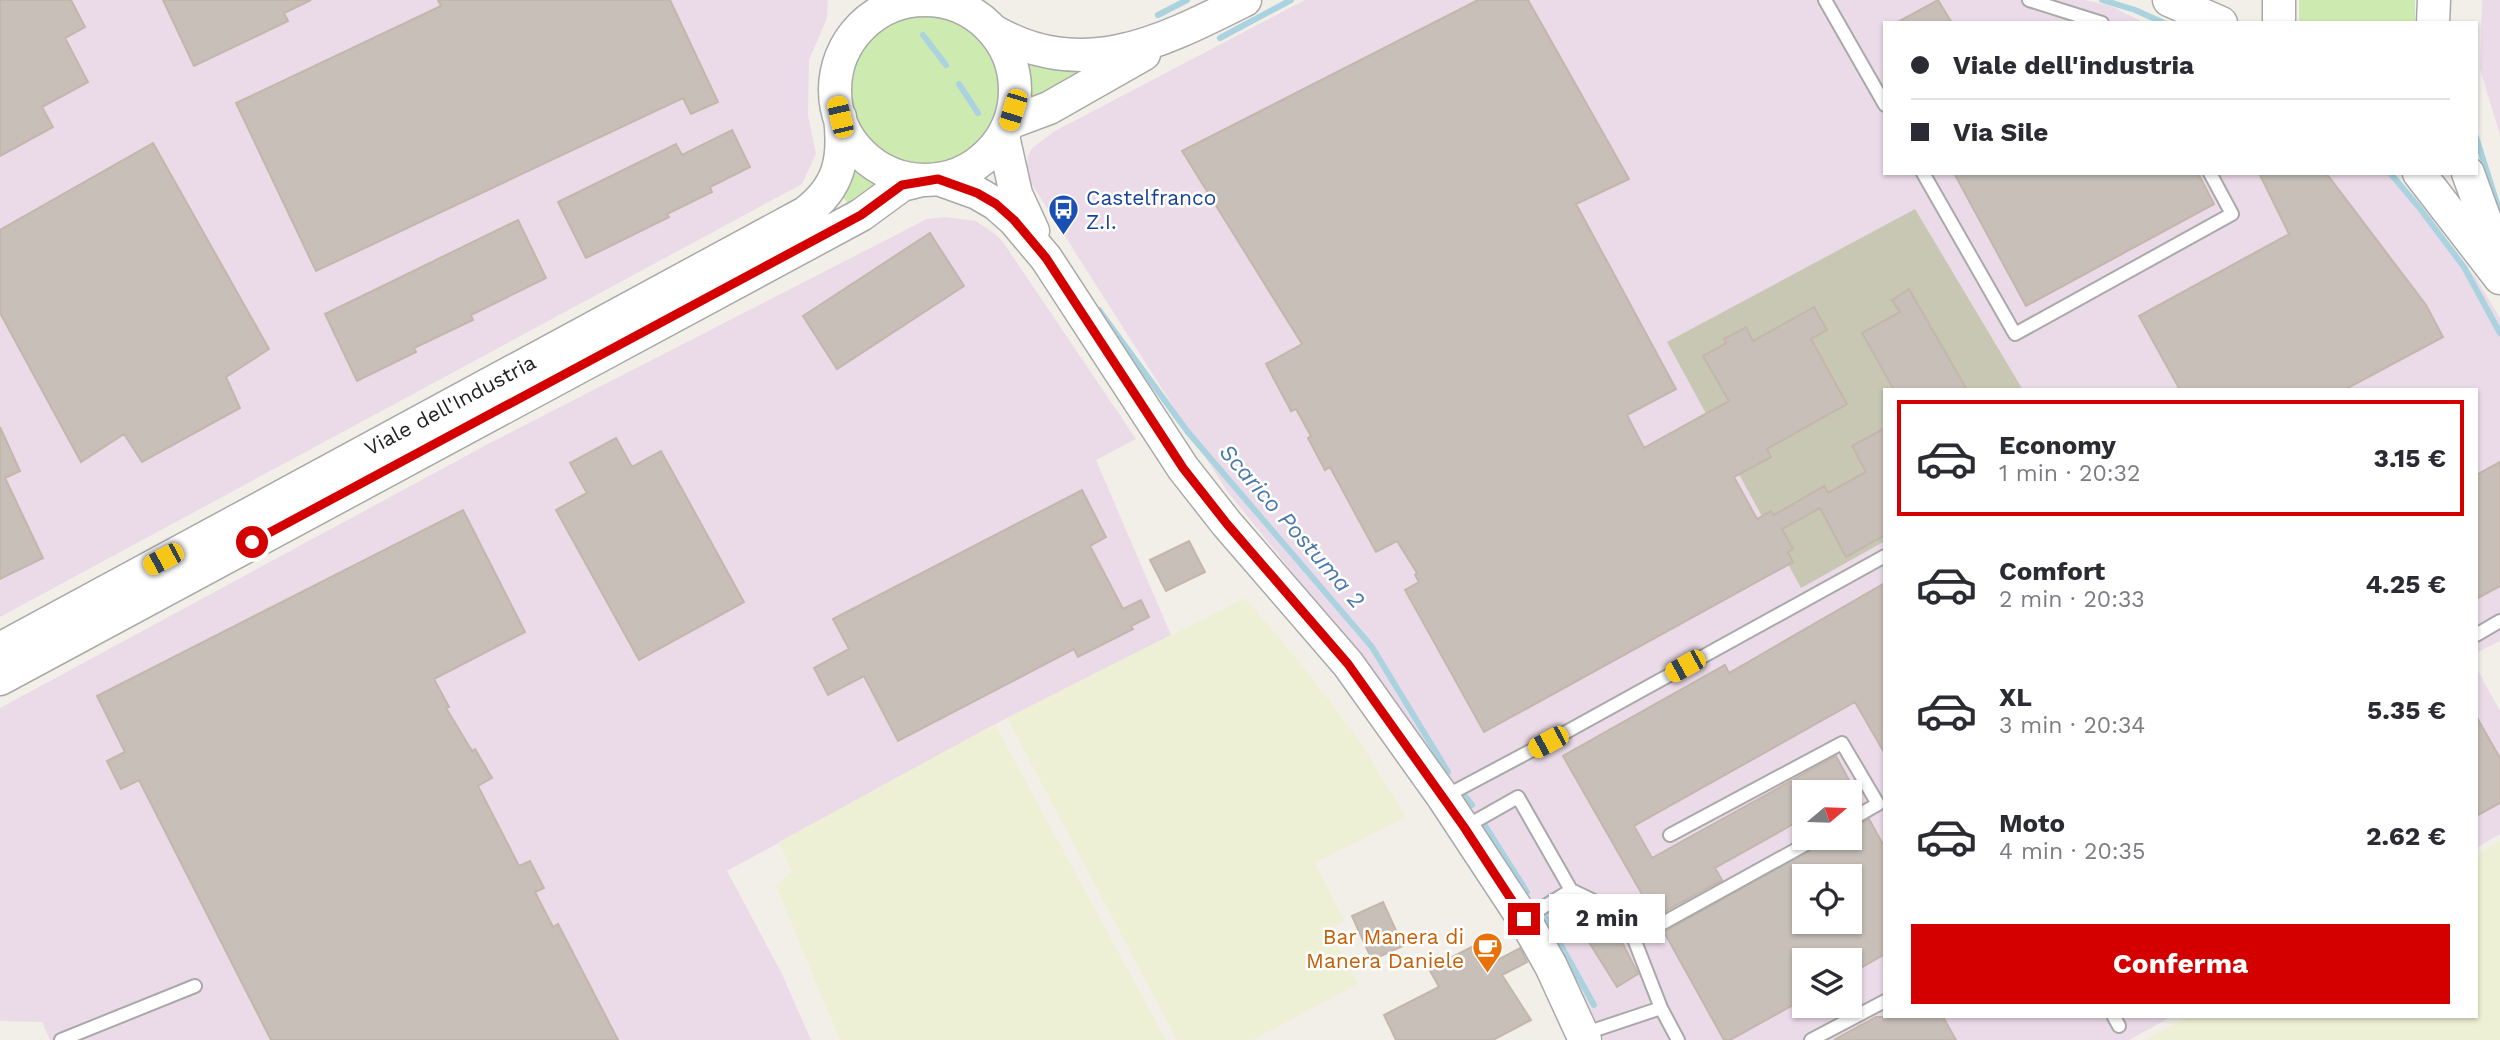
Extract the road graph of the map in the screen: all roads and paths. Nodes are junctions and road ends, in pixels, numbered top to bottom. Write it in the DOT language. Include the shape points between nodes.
graph roads {
  1 [pos="853,0"];
  2 [pos="1245,0"];
  3 [pos="1825,0"];
  4 [pos="2029,0"];
  5 [pos="2169,0"];
  6 [pos="2279,0"];
  7 [pos="941,1"];
  8 [pos="2096,21"];
  9 [pos="2216,21"];
  10 [pos="2280,21"];
  11 [pos="992,30"];
  12 [pos="853,37"];
  13 [pos="1168,37"];
  14 [pos="1883,102"];
  15 [pos="840,117"];
  16 [pos="1006,129"];
  17 [pos="1924,175"];
  18 [pos="2211,175"];
  19 [pos="2421,175"];
  20 [pos="2469,175"];
  21 [pos="930,180"];
  22 [pos="1046,258"];
  23 [pos="2500,261"];
  24 [pos="2500,278"];
  25 [pos="1883,557"];
  26 [pos="2500,621"];
  27 [pos="2478,634"];
  28 [pos="2,668"];
  29 [pos="1443,797"];
  30 [pos="1881,802"];
  31 [pos="1862,813"];
  32 [pos="1464,827"];
  33 [pos="1670,835"];
  34 [pos="1795,850"];
  35 [pos="1571,890"];
  36 [pos="1524,919"];
  37 [pos="1634,939"];
  38 [pos="195,986"];
  39 [pos="1883,1002"];
  40 [pos="1661,1008"];
  41 [pos="1584,1037"];
  42 [pos="61,1040"];
  43 [pos="1678,1040"];
  44 [pos="1811,1040"];
  1 -- 12 [label="street"];
  2 -- 13 [label="street"];
  3 -- 14 [label="lane"];
  4 -- 8 [label="lane"];
  5 -- 9 [label="street"];
  6 -- 10 [label="street"];
  7 -- 11 [label="street" via="970,12"];
  7 -- 12 [label="street" via="900,4 873,17"];
  11 -- 13 [label="street" via="1029,49 1069,57 1097,55"];
  11 -- 16 [label="street" via="1007,54 1015,81"];
  12 -- 15 [label="street" via="837,75"];
  13 -- 16 [label="street" via="1072,96"];
  15 -- 21 [label="street" via="852,142 871,162 895,175"];
  15 -- 28 [label="street, Viale dell'Industria" via="841,150 834,182 823,199 805,213"];
  16 -- 21 [label="street" via="989,154 971,168"];
  16 -- 22 [label="street" via="1016,194"];
  17 -- 18 [label="lane" via="2015,334 2232,214"];
  19 -- 24 [label="street"];
  20 -- 23 [label="street"];
  21 -- 22 [label="street" via="977,193 996,204"];
  21 -- 28 [label="street, Viale dell'Industria" via="902,185 861,215"];
  22 -- 29 [label="street" via="1183,468 1348,664"];
  25 -- 29 [label="lane"];
  26 -- 27 [label="lane"];
  29 -- 32 [label="street"];
  30 -- 31 [label="lane"];
  30 -- 33 [label="lane" via="1842,743"];
  32 -- 35 [label="lane" via="1518,797"];
  32 -- 36 [label="street"];
  34 -- 37 [label="lane"];
  35 -- 36 [label="lane"];
  35 -- 37 [label="lane" via="1621,914"];
  36 -- 41 [label="street"];
  37 -- 40 [label="lane"];
  38 -- 42 [label="lane"];
  39 -- 44 [label="lane"];
  40 -- 41 [label="lane"];
  40 -- 43 [label="lane"];
}
